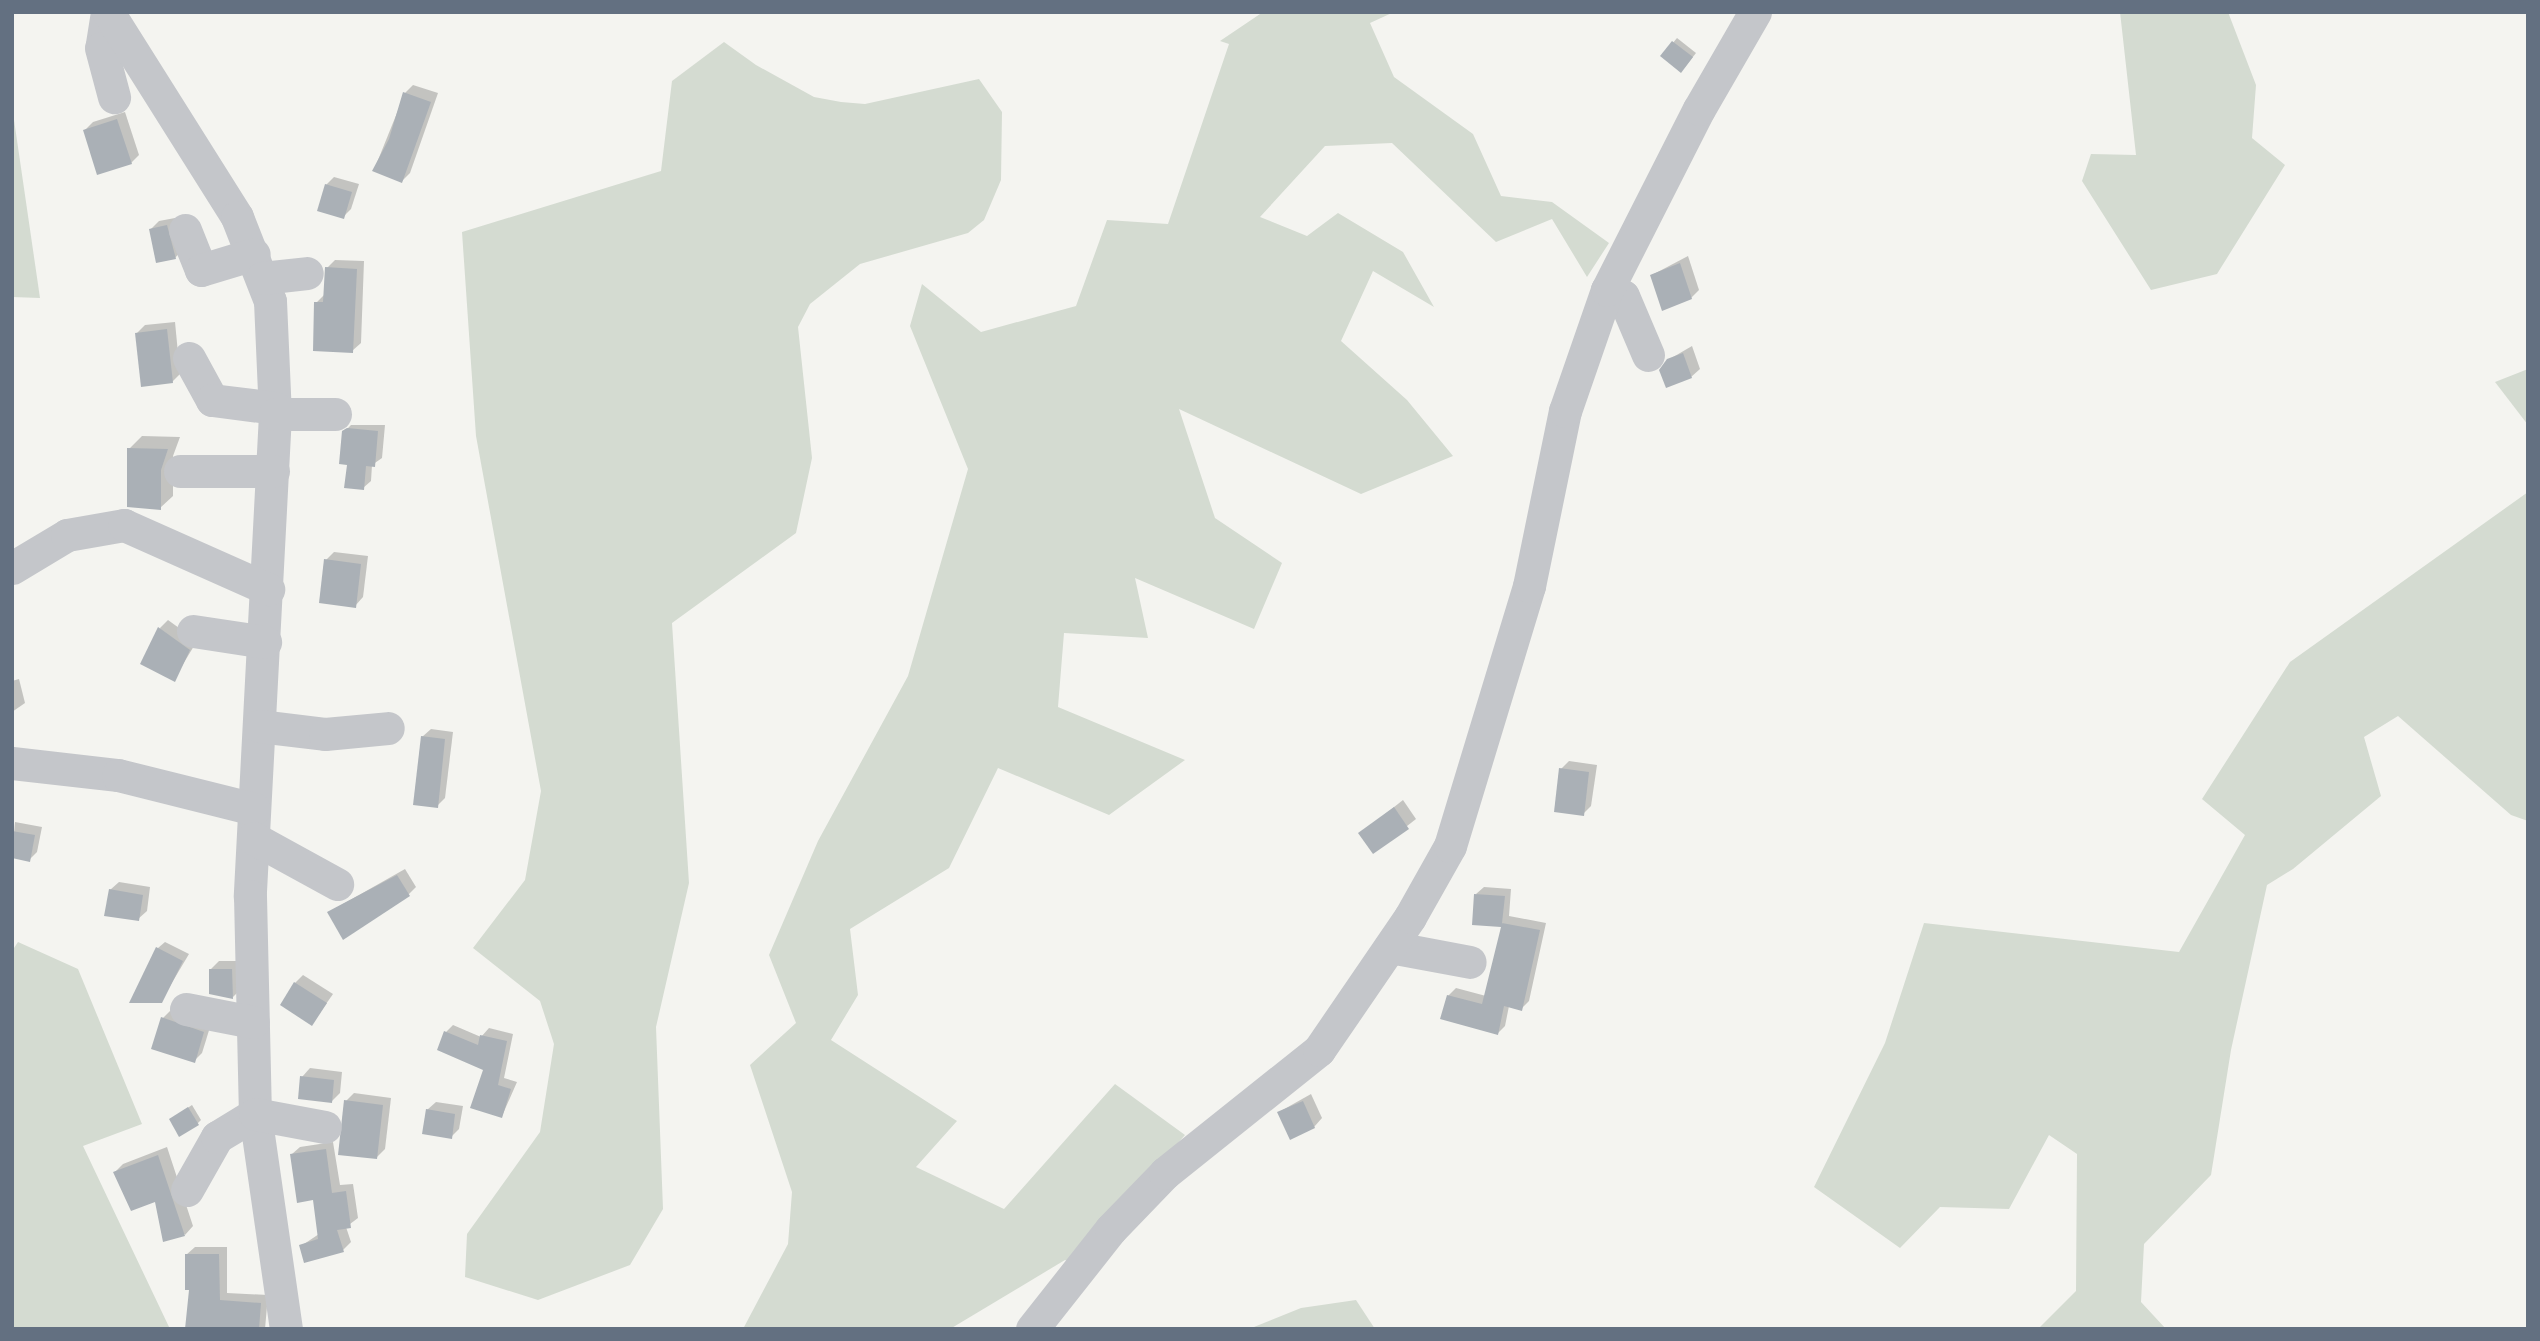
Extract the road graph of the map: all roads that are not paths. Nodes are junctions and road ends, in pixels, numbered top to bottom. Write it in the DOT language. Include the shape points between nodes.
graph roads {
  1 [pos="108,12"];
  2 [pos="1755,12"];
  3 [pos="114,97"];
  4 [pos="185,230"];
  5 [pos="258,266"];
  6 [pos="307,273"];
  7 [pos="1607,290"];
  8 [pos="1648,355"];
  9 [pos="189,358"];
  10 [pos="275,411"];
  11 [pos="335,414"];
  12 [pos="180,471"];
  13 [pos="273,471"];
  14 [pos="12,568"];
  15 [pos="268,589"];
  16 [pos="193,631"];
  17 [pos="265,642"];
  18 [pos="259,726"];
  19 [pos="388,728"];
  20 [pos="12,763"];
  21 [pos="253,823"];
  22 [pos="337,884"];
  23 [pos="1390,947"];
  24 [pos="1470,962"];
  25 [pos="186,1009"];
  26 [pos="253,1022"];
  27 [pos="255,1114"];
  28 [pos="326,1127"];
  29 [pos="187,1191"];
  30 [pos="286,1329"];
  31 [pos="1032,1329"];
  1 -- 3 [label="street" via="101,48"];
  1 -- 5 [label="street" via="183,127"];
  2 -- 7 [label="street" via="1699,109"];
  4 -- 5 [label="street" via="201,270"];
  5 -- 6 [label="street"];
  5 -- 10 [label="street" via="270,301"];
  7 -- 8 [label="street" via="1623,296"];
  7 -- 23 [label="street" via="1565,411 1547,514 1479,762 1450,846"];
  9 -- 10 [label="street" via="212,400"];
  10 -- 11 [label="street"];
  10 -- 13 [label="street"];
  12 -- 13 [label="street"];
  13 -- 15 [label="street"];
  14 -- 15 [label="street" via="67,535 124,526"];
  15 -- 17 [label="street"];
  16 -- 17 [label="street"];
  17 -- 18 [label="street"];
  18 -- 19 [label="street" via="325,734"];
  18 -- 21 [label="street"];
  20 -- 21 [label="street" via="118,775"];
  21 -- 22 [label="street"];
  21 -- 26 [label="street"];
  23 -- 24 [label="street"];
  23 -- 31 [label="street" via="1319,1050 1165,1173 1111,1229"];
  25 -- 26 [label="street"];
  26 -- 27 [label="street"];
  27 -- 28 [label="street"];
  27 -- 29 [label="street" via="217,1137"];
  27 -- 30 [label="street"];
}
